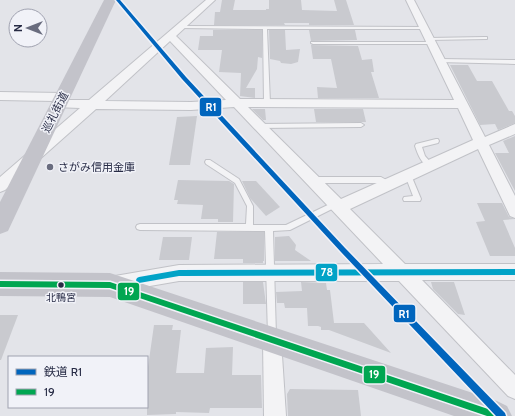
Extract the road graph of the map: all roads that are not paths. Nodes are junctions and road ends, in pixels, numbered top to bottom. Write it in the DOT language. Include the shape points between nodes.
graph roads {
  1 [pos="110,0"];
  2 [pos="211,0"];
  3 [pos="410,0"];
  4 [pos="181,26"];
  5 [pos="265,27"];
  6 [pos="423,28"];
  7 [pos="171,36"];
  8 [pos="485,38"];
  9 [pos="430,41"];
  10 [pos="313,43"];
  11 [pos="440,61"];
  12 [pos="515,62"];
  13 [pos="0,96"];
  14 [pos="60,100"];
  15 [pos="267,102"];
  16 [pos="237,103"];
  17 [pos="95,104"];
  18 [pos="461,104"];
  19 [pos="361,125"];
  20 [pos="258,126"];
  21 [pos="515,129"];
  22 [pos="436,141"];
  23 [pos="482,143"];
  24 [pos="31,159"];
  25 [pos="208,162"];
  26 [pos="430,165"];
  27 [pos="408,175"];
  28 [pos="312,180"];
  29 [pos="388,184"];
  30 [pos="0,186"];
  31 [pos="406,200"];
  32 [pos="338,206"];
  33 [pos="515,211"];
  34 [pos="0,224"];
  35 [pos="140,227"];
  36 [pos="249,228"];
  37 [pos="269,228"];
  38 [pos="402,272"];
  39 [pos="515,272"];
  40 [pos="271,273"];
  41 [pos="0,284"];
  42 [pos="110,285"];
  43 [pos="272,340"];
  44 [pos="515,389"];
  45 [pos="275,416"];
  46 [pos="497,416"];
  1 -- 14 [label="street, 巡礼街道"];
  2 -- 4 [label="street"];
  3 -- 6 [label="street"];
  4 -- 5 [label="lane"];
  4 -- 7 [label="street"];
  5 -- 6 [label="lane"];
  5 -- 15 [label="lane"];
  6 -- 9 [label="street"];
  7 -- 16 [label="street"];
  7 -- 17 [label="street"];
  8 -- 9 [label="lane"];
  9 -- 10 [label="lane"];
  9 -- 11 [label="street"];
  11 -- 12 [label="lane"];
  11 -- 18 [label="street"];
  13 -- 14 [label="street"];
  14 -- 17 [label="street"];
  14 -- 24 [label="street, 巡礼街道"];
  15 -- 16 [label="street"];
  15 -- 18 [label="street"];
  16 -- 17 [label="street" via="190,106"];
  16 -- 20 [label="street"];
  17 -- 24 [label="street"];
  18 -- 23 [label="street"];
  19 -- 20 [label="lane"];
  20 -- 28 [label="street"];
  21 -- 23 [label="street"];
  22 -- 26 [label="lane" via="418,146 422,157"];
  23 -- 26 [label="street"];
  23 -- 33 [label="street"];
  24 -- 30 [label="street"];
  24 -- 34 [label="street, 巡礼街道"];
  25 -- 36 [label="lane" via="238,180 250,206"];
  26 -- 27 [label="street"];
  27 -- 29 [label="street"];
  27 -- 31 [label="lane" via="418,199"];
  28 -- 29 [label="lane" via="381,180"];
  28 -- 32 [label="street"];
  29 -- 32 [label="street"];
  32 -- 37 [label="lane" via="287,228"];
  32 -- 38 [label="street"];
  35 -- 36 [label="lane"];
  36 -- 37 [label="lane"];
  37 -- 40 [label="lane"];
  38 -- 39 [label="street"];
  38 -- 40 [label="street"];
  38 -- 44 [label="street"];
  40 -- 42 [label="street" via="179,273"];
  40 -- 43 [label="lane"];
  41 -- 42 [label="street"];
  42 -- 43 [label="street"];
  43 -- 45 [label="street"];
  43 -- 46 [label="street"];
}
